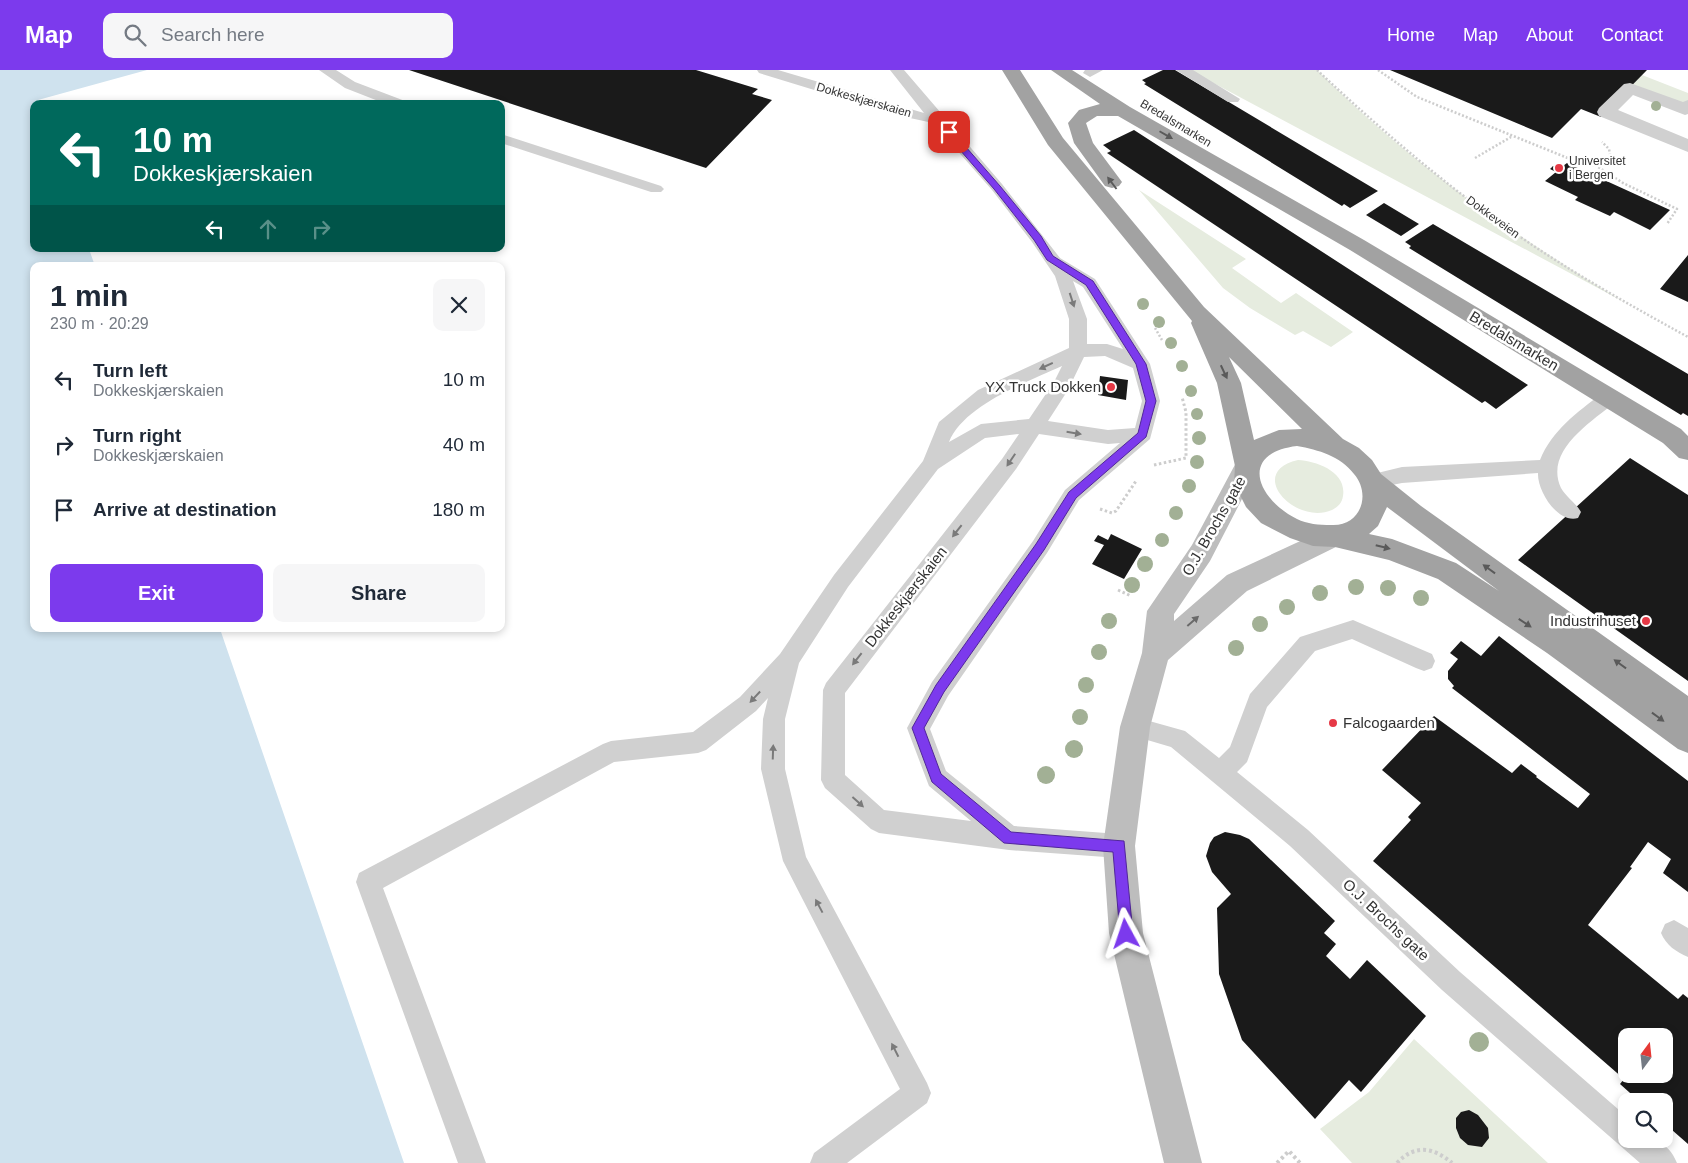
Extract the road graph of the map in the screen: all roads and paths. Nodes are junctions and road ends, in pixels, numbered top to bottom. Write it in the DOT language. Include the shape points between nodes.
graph roads {
  1 [pos="326,70"];
  2 [pos="764,70"];
  3 [pos="897,70"];
  4 [pos="1011,70"];
  5 [pos="1183,70"];
  6 [pos="1317,70"];
  7 [pos="1378,70"];
  8 [pos="1063,72"];
  9 [pos="1642,75"];
  10 [pos="1082,86"];
  11 [pos="1688,93"];
  12 [pos="1040,94"];
  13 [pos="1233,99"];
  14 [pos="389,100"];
  15 [pos="1688,106"];
  16 [pos="1123,110"];
  17 [pos="1608,113"];
  18 [pos="938,120"];
  19 [pos="1512,137"];
  20 [pos="505,139"];
  21 [pos="1688,146"];
  22 [pos="1475,158"];
  23 [pos="1595,165"];
  24 [pos="1086,177"];
  25 [pos="656,189"];
  26 [pos="1666,224"];
  27 [pos="1357,245"];
  28 [pos="1050,258"];
  29 [pos="1172,282"];
  30 [pos="1196,312"];
  31 [pos="1688,338"];
  32 [pos="1078,351"];
  33 [pos="1141,364"];
  34 [pos="1608,398"];
  35 [pos="1033,426"];
  36 [pos="1143,434"];
  37 [pos="1683,443"];
  38 [pos="1334,446"];
  39 [pos="931,464"];
  40 [pos="1247,466"];
  41 [pos="1536,466"];
  42 [pos="1372,481"];
  43 [pos="1571,512"];
  44 [pos="1336,536"];
  45 [pos="1118,590"];
  46 [pos="1131,596"];
  47 [pos="1156,652"];
  48 [pos="788,661"];
  49 [pos="1424,661"];
  50 [pos="1688,714"];
  51 [pos="1135,727"];
  52 [pos="1688,740"];
  53 [pos="1220,773"];
  54 [pos="1009,838"];
  55 [pos="1119,846"];
  56 [pos="1618,1127"];
  57 [pos="1644,1148"];
  58 [pos="472,1163"];
  59 [pos="824,1163"];
  60 [pos="1183,1163"];
  61 [pos="1277,1163"];
  62 [pos="1300,1163"];
  63 [pos="1397,1163"];
  64 [pos="1452,1163"];
  65 [pos="1663,1163"];
  1 -- 14 [label="lane" via="350,85"];
  2 -- 18 [label="lane, Dokkeskjærskaien" via="901,112"];
  3 -- 18 [label="lane"];
  4 -- 12 [label="highway, O.J. Brochs gate"];
  5 -- 13 [label="lane"];
  6 -- 31 [label="path, Dokkeveien" via="1378,127 1502,224 1575,273"];
  7 -- 19 [label="path" via="1393,78 1403,90"];
  8 -- 10 [label="highway"];
  8 -- 12 [label="highway" via="1051,80"];
  9 -- 11 [label="street"];
  10 -- 16 [label="highway, Bredalsmarken"];
  10 -- 24 [label="highway, O.J. Brochs gate" via="1060,130"];
  10 -- 27 [label="highway, Bredalsmarken" via="1273,181"];
  12 -- 24 [label="highway, O.J. Brochs gate" via="1055,141"];
  15 -- 17 [label="street" via="1685,109 1630,88"];
  16 -- 27 [label="highway, Bredalsmarken, one-way"];
  29 -- 16 [label="highway, O.J. Brochs gate, one-way" via="1166,250 1096,162 1077,129 1077,123 1085,114 1098,110"];
  17 -- 21 [label="street"];
  17 -- 23 [label="path" via="1592,132 1609,149 1611,159"];
  18 -- 28 [label="lane, Dokkeskjærskaien" via="1038,238"];
  19 -- 22 [label="path"];
  19 -- 23 [label="path" via="1585,165"];
  20 -- 25 [label="lane"];
  23 -- 26 [label="path" via="1623,184 1678,209"];
  24 -- 29 [label="highway, O.J. Brochs gate"];
  27 -- 34 [label="highway, Bredalsmarken"];
  28 -- 32 [label="lane, Dokkeskjærskaien, one-way" via="1063,275 1078,318"];
  28 -- 33 [label="lane, Dokkeskjærskaien" via="1089,283"];
  29 -- 30 [label="highway, O.J. Brochs gate"];
  30 -- 38 [label="highway, O.J. Brochs gate"];
  30 -- 40 [label="highway, O.J. Brochs gate, one-way" via="1229,383"];
  32 -- 33 [label="lane" via="1107,350"];
  32 -- 35 [label="lane, Dokkeskjærskaien" via="1062,385"];
  32 -- 39 [label="lane, one-way" via="984,395 946,427"];
  33 -- 36 [label="lane, Dokkeskjærskaien" via="1151,401"];
  34 -- 37 [label="highway, Bredalsmarken"];
  34 -- 43 [label="lane" via="1565,434 1552,450 1548,473 1553,492"];
  35 -- 36 [label="lane, one-way" via="1108,437"];
  35 -- 39 [label="lane" via="982,431"];
  35 -- 54 [label="lane, Dokkeskjærskaien, one-way" via="1009,464 834,690 833,780 879,821"];
  36 -- 54 [label="lane" via="1072,495 1040,547 940,689 918,728 936,778"];
  38 -- 40 [label="highway" via="1297,437 1279,439 1253,454"];
  38 -- 42 [label="highway" via="1357,461"];
  39 -- 48 [label="lane" via="841,581"];
  40 -- 44 [label="highway" via="1247,483 1255,500 1270,516 1290,528"];
  40 -- 47 [label="main road, O.J. Brochs gate" via="1202,553 1161,611"];
  41 -- 42 [label="lane" via="1402,475"];
  42 -- 44 [label="highway" via="1377,496 1374,510 1366,522 1353,531"];
  50 -- 42 [label="highway, one-way"];
  47 -- 44 [label="main road, one-way" via="1237,583"];
  44 -- 52 [label="highway, one-way" via="1392,550 1447,571 1557,644"];
  45 -- 46 [label="path"];
  47 -- 51 [label="main road, O.J. Brochs gate"];
  48 -- 58 [label="lane, one-way" via="748,704 698,742 611,752 368,882"];
  59 -- 48 [label="lane, one-way" via="917,1093 795,861 773,769 774,719"];
  49 -- 53 [label="lane" via="1353,629 1308,644 1258,701 1239,754"];
  51 -- 53 [label="lane, O.J. Brochs gate" via="1177,738"];
  51 -- 55 [label="main road, O.J. Brochs gate"];
  53 -- 56 [label="lane, O.J. Brochs gate" via="1299,838 1451,981"];
  54 -- 55 [label="lane, Dokkeskjærskaien"];
  55 -- 60 [label="main road, O.J. Brochs gate" via="1126,934"];
  57 -- 65 [label="lane"];
  61 -- 62 [label="path" via="1289,1152"];
  63 -- 64 [label="path" via="1410,1150 1425,1148"];
}
